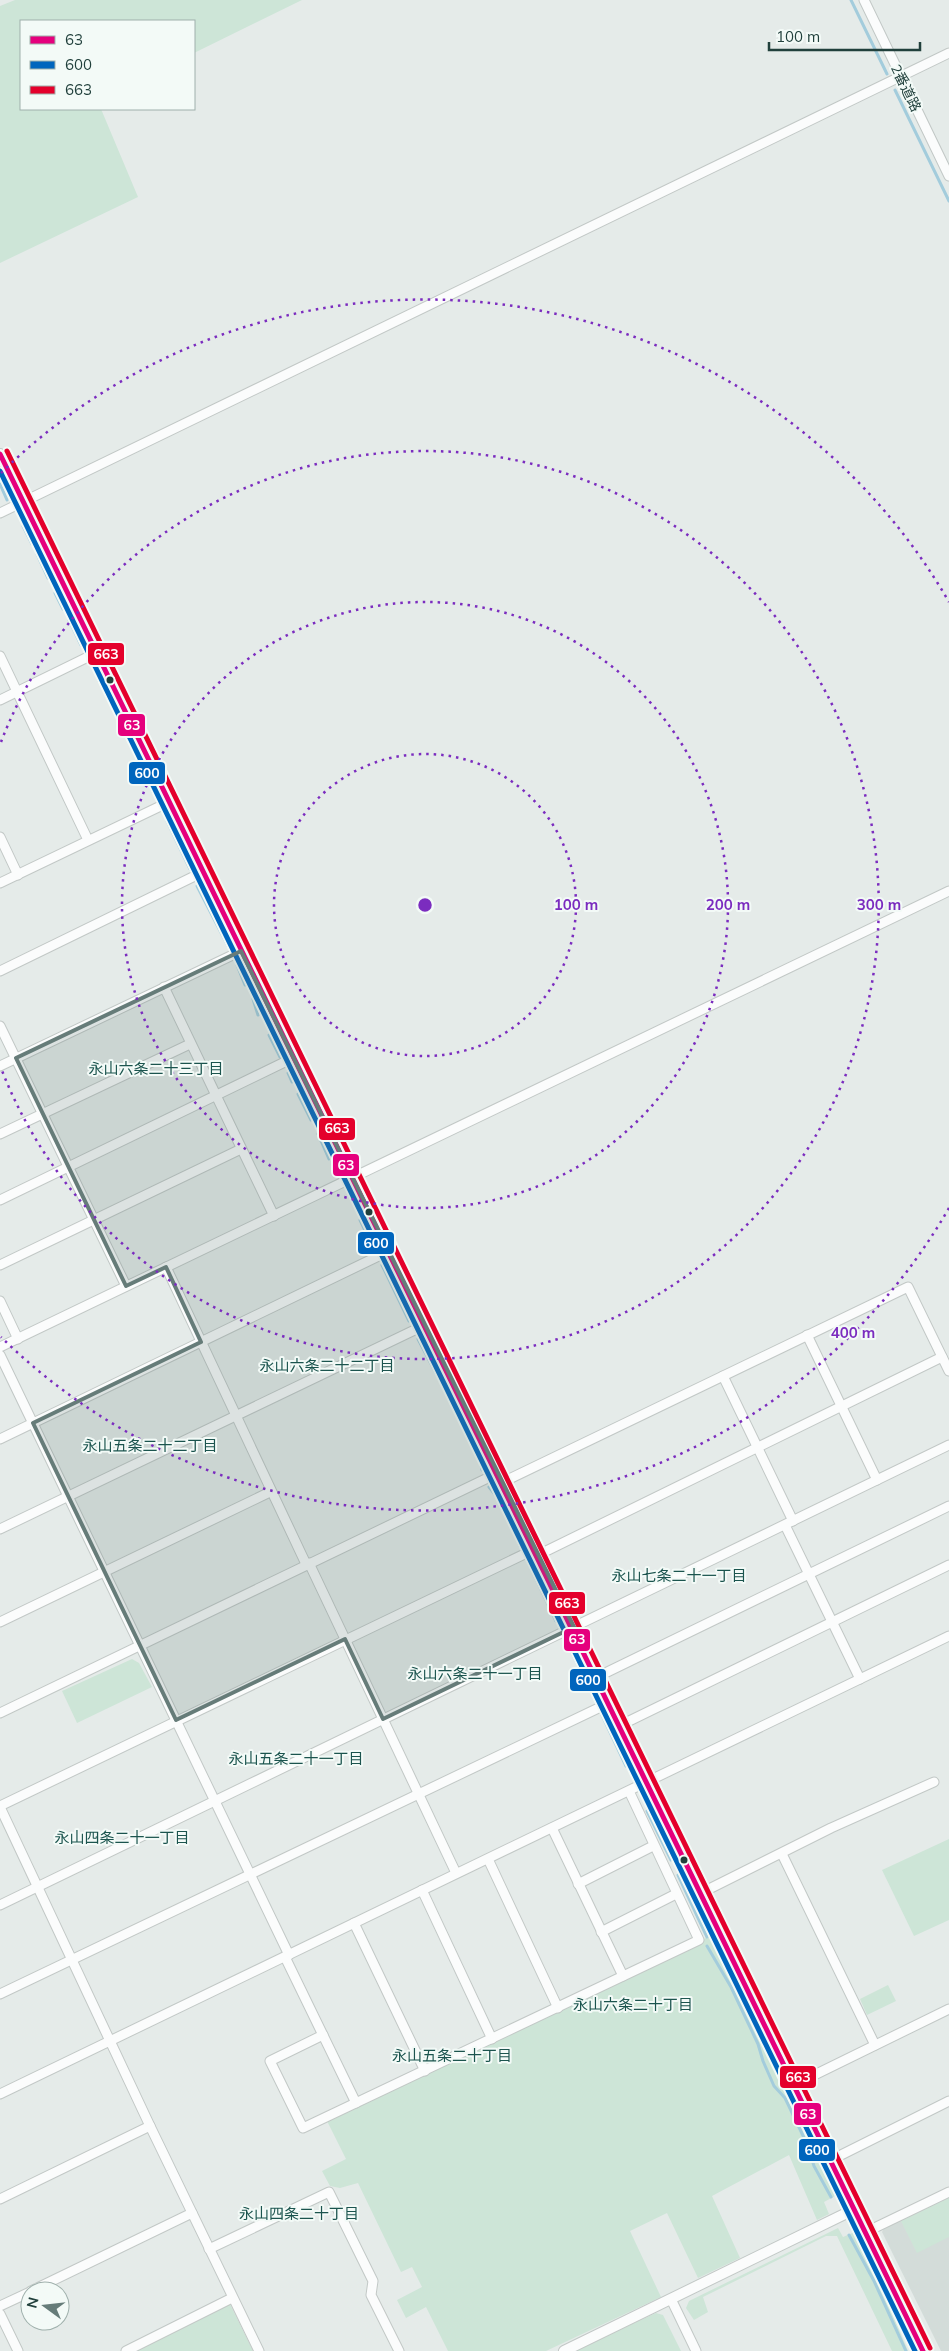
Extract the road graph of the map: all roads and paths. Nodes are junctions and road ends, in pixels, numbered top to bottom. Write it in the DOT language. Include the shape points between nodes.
graph roads {
  1 [pos="864,0"];
  2 [pos="949,53"];
  3 [pos="901,77"];
  4 [pos="949,176"];
  5 [pos="0,454"];
  6 [pos="23,501"];
  7 [pos="0,513"];
  8 [pos="96,653"];
  9 [pos="0,656"];
  10 [pos="17,692"];
  11 [pos="0,700"];
  12 [pos="169,802"];
  13 [pos="0,837"];
  14 [pos="88,840"];
  15 [pos="203,872"];
  16 [pos="18,875"];
  17 [pos="0,883"];
  18 [pos="949,891"];
  19 [pos="241,951"];
  20 [pos="0,971"];
  21 [pos="164,987"];
  22 [pos="0,1026"];
  23 [pos="190,1044"];
  24 [pos="16,1058"];
  25 [pos="293,1058"];
  26 [pos="0,1066"];
  27 [pos="216,1096"];
  28 [pos="42,1113"];
  29 [pos="0,1134"];
  30 [pos="241,1149"];
  31 [pos="68,1166"];
  32 [pos="352,1178"];
  33 [pos="0,1200"];
  34 [pos="274,1216"];
  35 [pos="94,1219"];
  36 [pos="388,1251"];
  37 [pos="0,1265"];
  38 [pos="166,1268"];
  39 [pos="126,1286"];
  40 [pos="0,1301"];
  41 [pos="425,1325"];
  42 [pos="807,1335"];
  43 [pos="18,1339"];
  44 [pos="201,1342"];
  45 [pos="0,1347"];
  46 [pos="0,1355"];
  47 [pos="942,1357"];
  48 [pos="949,1371"];
  49 [pos="723,1376"];
  50 [pos="841,1406"];
  51 [pos="237,1414"];
  52 [pos="33,1423"];
  53 [pos="0,1439"];
  54 [pos="949,1445"];
  55 [pos="757,1447"];
  56 [pos="500,1478"];
  57 [pos="877,1480"];
  58 [pos="270,1492"];
  59 [pos="68,1496"];
  60 [pos="949,1506"];
  61 [pos="789,1523"];
  62 [pos="0,1529"];
  63 [pos="536,1552"];
  64 [pos="308,1563"];
  65 [pos="949,1565"];
  66 [pos="104,1572"];
  67 [pos="809,1574"];
  68 [pos="0,1622"];
  69 [pos="832,1622"];
  70 [pos="574,1627"];
  71 [pos="949,1636"];
  72 [pos="346,1639"];
  73 [pos="140,1646"];
  74 [pos="598,1677"];
  75 [pos="860,1679"];
  76 [pos="609,1702"];
  77 [pos="0,1713"];
  78 [pos="384,1719"];
  79 [pos="176,1720"];
  80 [pos="620,1725"];
  81 [pos="934,1782"];
  82 [pos="647,1783"];
  83 [pos="629,1791"];
  84 [pos="419,1793"];
  85 [pos="215,1800"];
  86 [pos="0,1806"];
  87 [pos="552,1828"];
  88 [pos="653,1846"];
  89 [pos="782,1854"];
  90 [pos="488,1859"];
  91 [pos="456,1873"];
  92 [pos="251,1875"];
  93 [pos="578,1884"];
  94 [pos="37,1886"];
  95 [pos="422,1890"];
  96 [pos="701,1892"];
  97 [pos="676,1894"];
  98 [pos="0,1904"];
  99 [pos="354,1923"];
  100 [pos="601,1932"];
  101 [pos="287,1956"];
  102 [pos="73,1960"];
  103 [pos="623,1976"];
  104 [pos="0,1994"];
  105 [pos="558,2008"];
  106 [pos="949,2009"];
  107 [pos="323,2035"];
  108 [pos="492,2039"];
  109 [pos="110,2041"];
  110 [pos="875,2045"];
  111 [pos="425,2071"];
  112 [pos="794,2085"];
  113 [pos="0,2094"];
  114 [pos="949,2101"];
  115 [pos="356,2103"];
  116 [pos="150,2126"];
  117 [pos="831,2160"];
  118 [pos="949,2192"];
  119 [pos="0,2199"];
  120 [pos="855,2209"];
  121 [pos="192,2213"];
  122 [pos="866,2232"];
  123 [pos="209,2249"];
  124 [pos="52,2281"];
  125 [pos="20,2296"];
  126 [pos="232,2298"];
  127 [pos="671,2299"];
  128 [pos="0,2306"];
  129 [pos="0,2314"];
  130 [pos="18,2351"];
  131 [pos="126,2351"];
  132 [pos="259,2351"];
  133 [pos="399,2351"];
  134 [pos="564,2351"];
  135 [pos="696,2351"];
  136 [pos="923,2351"];
  1 -- 3 [label="street, 2番道路"];
  2 -- 3 [label="street"];
  3 -- 4 [label="street, 2番道路"];
  3 -- 6 [label="street"];
  5 -- 6 [label="street"];
  6 -- 7 [label="street"];
  6 -- 8 [label="street"];
  8 -- 10 [label="street"];
  8 -- 12 [label="street"];
  9 -- 10 [label="street"];
  10 -- 11 [label="street"];
  10 -- 14 [label="street"];
  12 -- 14 [label="street"];
  12 -- 15 [label="street"];
  13 -- 16 [label="street"];
  14 -- 16 [label="street"];
  15 -- 19 [label="street"];
  15 -- 20 [label="street"];
  16 -- 17 [label="street"];
  18 -- 32 [label="street"];
  19 -- 21 [label="street"];
  19 -- 25 [label="street"];
  21 -- 23 [label="street"];
  21 -- 24 [label="street"];
  22 -- 24 [label="street"];
  23 -- 27 [label="street"];
  23 -- 28 [label="street"];
  24 -- 26 [label="street"];
  24 -- 28 [label="street"];
  25 -- 27 [label="street"];
  25 -- 32 [label="street"];
  27 -- 30 [label="street"];
  27 -- 31 [label="street"];
  28 -- 29 [label="street"];
  28 -- 31 [label="street"];
  30 -- 34 [label="street"];
  30 -- 35 [label="street"];
  31 -- 33 [label="street"];
  31 -- 35 [label="street"];
  32 -- 34 [label="street"];
  32 -- 36 [label="street"];
  34 -- 38 [label="street"];
  35 -- 37 [label="street"];
  35 -- 39 [label="street"];
  36 -- 41 [label="street"];
  36 -- 44 [label="street"];
  38 -- 39 [label="street"];
  38 -- 44 [label="street"];
  39 -- 43 [label="street"];
  40 -- 43 [label="street"];
  41 -- 51 [label="street"];
  41 -- 56 [label="street"];
  42 -- 47 [label="street" via="908,1287"];
  42 -- 49 [label="street"];
  42 -- 50 [label="street"];
  43 -- 45 [label="street"];
  44 -- 51 [label="street"];
  44 -- 52 [label="street"];
  46 -- 52 [label="street"];
  47 -- 48 [label="street"];
  47 -- 50 [label="street"];
  49 -- 55 [label="street"];
  49 -- 56 [label="street"];
  50 -- 55 [label="street"];
  50 -- 57 [label="street"];
  51 -- 58 [label="street"];
  51 -- 59 [label="street"];
  52 -- 53 [label="street"];
  52 -- 59 [label="street"];
  54 -- 57 [label="street"];
  55 -- 61 [label="street"];
  55 -- 63 [label="street"];
  56 -- 63 [label="street"];
  56 -- 64 [label="street"];
  57 -- 61 [label="street"];
  58 -- 64 [label="street"];
  58 -- 66 [label="street"];
  59 -- 62 [label="street"];
  59 -- 66 [label="street"];
  60 -- 67 [label="street"];
  61 -- 67 [label="street"];
  61 -- 70 [label="street"];
  63 -- 70 [label="street"];
  63 -- 72 [label="street"];
  64 -- 72 [label="street"];
  64 -- 73 [label="street"];
  65 -- 69 [label="street"];
  66 -- 68 [label="street"];
  66 -- 73 [label="street"];
  67 -- 69 [label="street"];
  67 -- 74 [label="street"];
  69 -- 75 [label="street"];
  69 -- 80 [label="street"];
  70 -- 74 [label="street"];
  70 -- 78 [label="street"];
  71 -- 75 [label="street"];
  72 -- 78 [label="street"];
  72 -- 79 [label="street"];
  73 -- 77 [label="street"];
  73 -- 79 [label="street"];
  74 -- 76 [label="street"];
  75 -- 82 [label="street"];
  76 -- 80 [label="street"];
  76 -- 84 [label="street"];
  78 -- 84 [label="street"];
  78 -- 85 [label="street"];
  79 -- 85 [label="street"];
  79 -- 86 [label="street"];
  80 -- 82 [label="street"];
  81 -- 89 [label="street" via="831,1828"];
  82 -- 83 [label="street"];
  82 -- 96 [label="street"];
  83 -- 87 [label="street"];
  83 -- 88 [label="street"];
  84 -- 91 [label="street"];
  84 -- 92 [label="street"];
  85 -- 92 [label="street"];
  85 -- 94 [label="street"];
  86 -- 94 [label="street"];
  87 -- 90 [label="street"];
  87 -- 93 [label="street"];
  88 -- 93 [label="street"];
  88 -- 97 [label="street"];
  89 -- 96 [label="street"];
  89 -- 110 [label="street"];
  90 -- 91 [label="street"];
  90 -- 105 [label="street"];
  91 -- 95 [label="street"];
  92 -- 101 [label="street"];
  92 -- 102 [label="street"];
  93 -- 100 [label="street"];
  94 -- 98 [label="street"];
  94 -- 102 [label="street"];
  95 -- 99 [label="street"];
  95 -- 108 [label="street"];
  96 -- 112 [label="street"];
  97 -- 100 [label="street"];
  97 -- 103 [label="street" via="699,1940"];
  99 -- 101 [label="street"];
  99 -- 111 [label="street"];
  100 -- 103 [label="street"];
  101 -- 107 [label="street"];
  101 -- 109 [label="street"];
  102 -- 104 [label="street"];
  102 -- 109 [label="street"];
  103 -- 105 [label="street"];
  105 -- 108 [label="street"];
  106 -- 110 [label="street"];
  107 -- 115 [label="street"];
  107 -- 115 [label="street" via="270,2061 303,2128"];
  108 -- 111 [label="street"];
  109 -- 113 [label="street"];
  109 -- 116 [label="street"];
  110 -- 112 [label="street"];
  111 -- 115 [label="street"];
  112 -- 117 [label="street"];
  114 -- 117 [label="street"];
  116 -- 119 [label="street"];
  116 -- 121 [label="street"];
  117 -- 120 [label="street"];
  118 -- 122 [label="street"];
  120 -- 122 [label="street"];
  120 -- 127 [label="street"];
  121 -- 123 [label="street"];
  121 -- 124 [label="street"];
  122 -- 136 [label="street"];
  123 -- 126 [label="street"];
  123 -- 133 [label="street" via="329,2192 373,2281 371,2295"];
  125 -- 128 [label="street"];
  126 -- 131 [label="street"];
  126 -- 132 [label="street"];
  127 -- 134 [label="street"];
  127 -- 135 [label="street"];
  129 -- 130 [label="street"];
}
